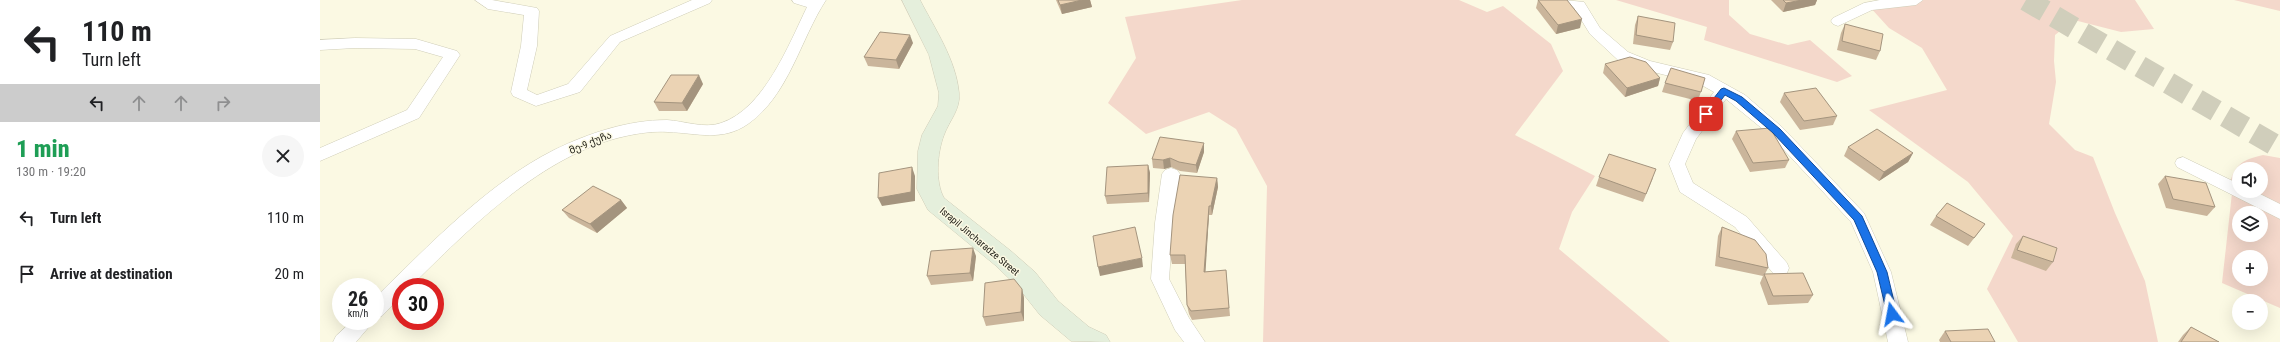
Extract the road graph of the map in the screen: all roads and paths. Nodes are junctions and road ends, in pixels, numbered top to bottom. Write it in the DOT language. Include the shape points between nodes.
graph roads {
  1 [pos="482,0"];
  2 [pos="705,0"];
  3 [pos="799,0"];
  4 [pos="818,0"];
  5 [pos="911,0"];
  6 [pos="1571,0"];
  7 [pos="1916,0"];
  8 [pos="1838,21"];
  9 [pos="320,45"];
  10 [pos="1724,91"];
  11 [pos="320,155"];
  12 [pos="2184,163"];
  13 [pos="1171,174"];
  14 [pos="2280,212"];
  15 [pos="1780,268"];
  16 [pos="384,301"];
  17 [pos="355,330"];
  18 [pos="343,342"];
  19 [pos="1098,342"];
  20 [pos="1195,342"];
  21 [pos="1898,342"];
  1 -- 2 [label="street" via="505,8 532,11 529,46 519,92 536,101 574,88 615,39"];
  3 -- 4 [label="street" via="810,3"];
  4 -- 16 [label="street, მე-9 ქუჩა" via="770,93 746,117 726,128 634,127 606,134 558,156 505,191 460,228"];
  5 -- 19 [label="street, Israpil Jincharadze Street" via="939,55 949,93 948,106 933,135 929,151 928,189 936,204 1026,280 1049,308 1080,334"];
  6 -- 10 [label="street" via="1579,5 1595,31 1623,56 1646,65 1703,79"];
  7 -- 8 [label="street" via="1869,6"];
  9 -- 11 [label="street" via="416,44 452,55 413,114"];
  10 -- 15 [label="street" via="1689,137 1677,164 1686,187 1741,222"];
  10 -- 21 [label="street" via="1739,99 1776,131 1858,218 1882,272"];
  12 -- 14 [label="street"];
  13 -- 20 [label="street" via="1160,279 1182,324"];
  17 -- 18 [label="street"];
}
